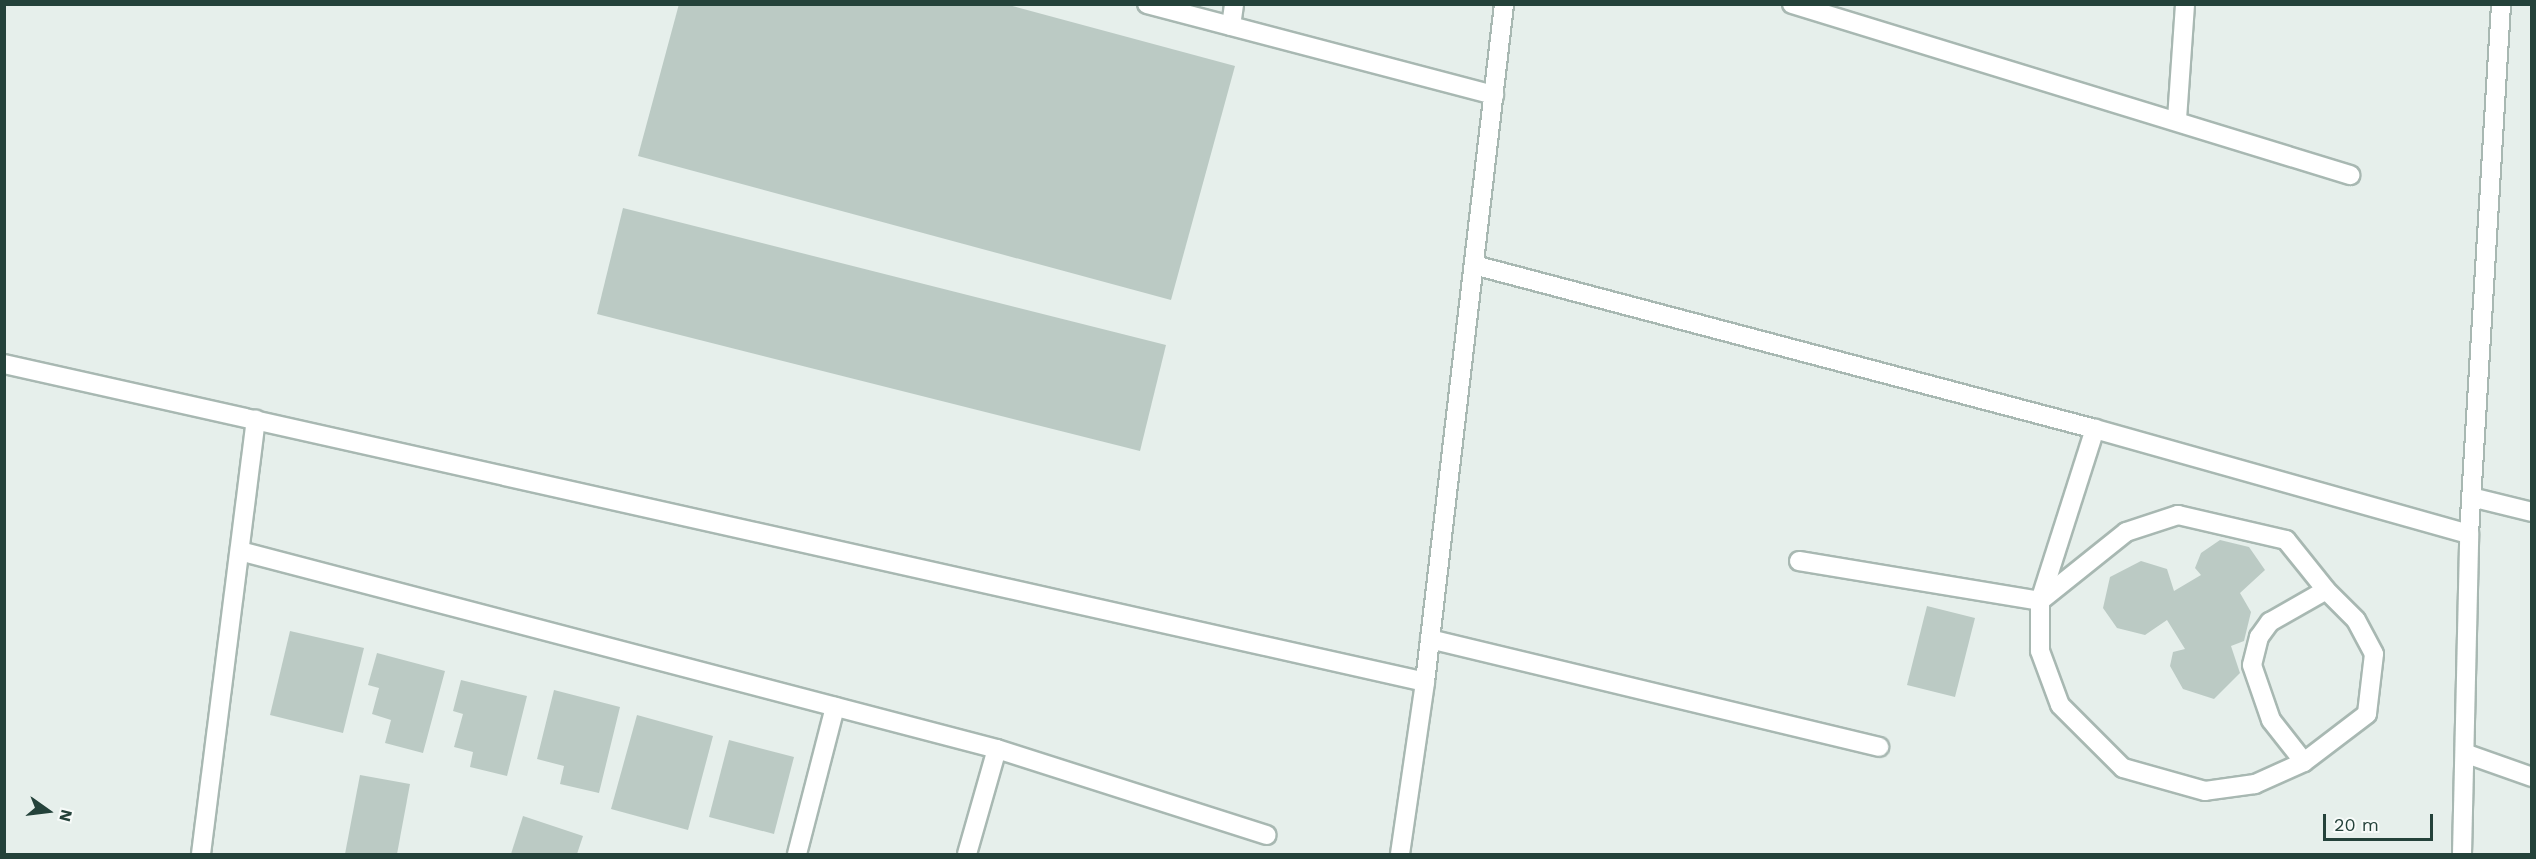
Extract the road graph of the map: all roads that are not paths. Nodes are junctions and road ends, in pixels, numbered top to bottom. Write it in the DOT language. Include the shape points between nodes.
graph roads {
  1 [pos="1147,4"];
  2 [pos="1234,4"];
  3 [pos="1504,4"];
  4 [pos="1792,4"];
  5 [pos="2185,4"];
  6 [pos="2501,4"];
  7 [pos="1231,27"];
  8 [pos="1494,95"];
  9 [pos="2177,119"];
  10 [pos="2349,174"];
  11 [pos="1474,265"];
  12 [pos="4,364"];
  13 [pos="256,419"];
  14 [pos="2095,429"];
  15 [pos="2471,497"];
  16 [pos="2532,512"];
  17 [pos="2469,534"];
  18 [pos="240,551"];
  19 [pos="1799,561"];
  20 [pos="2326,590"];
  21 [pos="2040,601"];
  22 [pos="1430,639"];
  23 [pos="1425,682"];
  24 [pos="835,707"];
  25 [pos="1879,747"];
  26 [pos="997,750"];
  27 [pos="2467,754"];
  28 [pos="2304,762"];
  29 [pos="2532,777"];
  30 [pos="1267,835"];
  31 [pos="201,855"];
  32 [pos="796,855"];
  33 [pos="967,855"];
  34 [pos="1400,855"];
  35 [pos="2462,855"];
  1 -- 7 [label="street"];
  2 -- 7 [label="street"];
  3 -- 8 [label="street"];
  4 -- 9 [label="street"];
  5 -- 9 [label="street"];
  6 -- 15 [label="street"];
  7 -- 8 [label="street"];
  8 -- 11 [label="street"];
  9 -- 10 [label="street"];
  11 -- 14 [label="street"];
  11 -- 22 [label="street"];
  12 -- 13 [label="street"];
  13 -- 18 [label="street"];
  13 -- 23 [label="street"];
  14 -- 17 [label="street"];
  14 -- 21 [label="street"];
  15 -- 16 [label="street"];
  15 -- 17 [label="street"];
  17 -- 27 [label="street"];
  18 -- 24 [label="street"];
  18 -- 31 [label="street"];
  19 -- 21 [label="street"];
  20 -- 21 [label="street" via="2286,540 2178,515 2126,532"];
  20 -- 28 [label="street" via="2356,620 2374,654 2367,714"];
  20 -- 28 [label="street" via="2270,622 2259,637 2252,664 2271,720"];
  21 -- 28 [label="street" via="2040,651 2060,705 2123,768 2205,791 2255,784"];
  22 -- 23 [label="street"];
  22 -- 25 [label="street"];
  23 -- 34 [label="street"];
  24 -- 26 [label="street"];
  24 -- 32 [label="street"];
  26 -- 30 [label="street"];
  26 -- 33 [label="street"];
  27 -- 29 [label="street"];
  27 -- 35 [label="street"];
}
